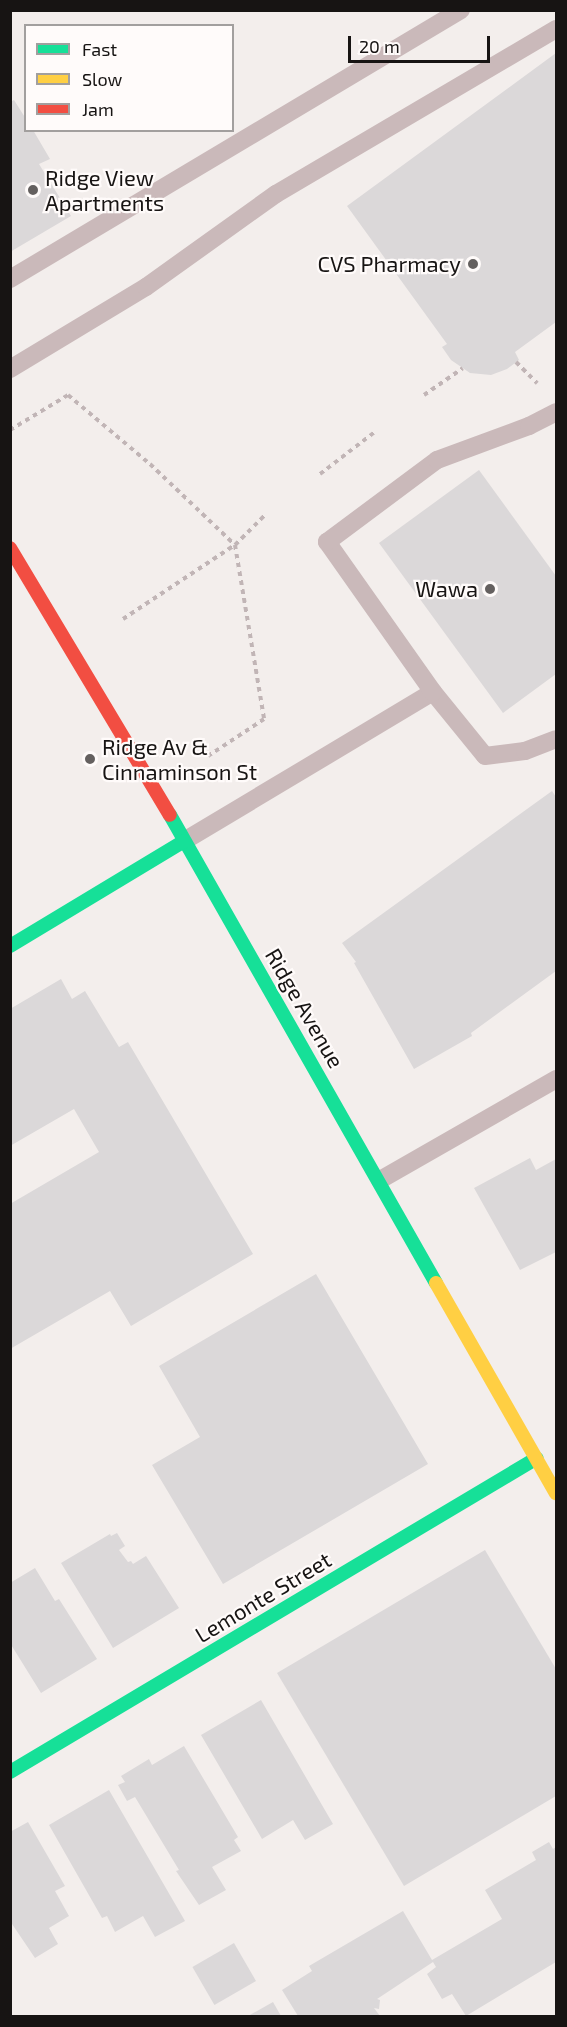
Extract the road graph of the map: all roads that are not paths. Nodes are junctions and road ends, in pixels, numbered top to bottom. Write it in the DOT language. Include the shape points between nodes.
graph roads {
  1 [pos="461,10"];
  2 [pos="556,29"];
  3 [pos="10,279"];
  4 [pos="10,369"];
  5 [pos="556,412"];
  6 [pos="10,548"];
  7 [pos="433,692"];
  8 [pos="556,739"];
  9 [pos="184,841"];
  10 [pos="10,946"];
  11 [pos="556,1078"];
  12 [pos="380,1180"];
  13 [pos="537,1458"];
  14 [pos="556,1493"];
  15 [pos="10,1772"];
  1 -- 3 [label="lane"];
  2 -- 4 [label="lane" via="276,194 146,287"];
  5 -- 7 [label="lane" via="437,460 327,542"];
  6 -- 9 [label="main road, Ridge Avenue"];
  7 -- 8 [label="lane" via="485,756 525,751"];
  7 -- 9 [label="lane"];
  9 -- 10 [label="main road"];
  9 -- 12 [label="main road, Ridge Avenue"];
  11 -- 12 [label="lane"];
  12 -- 13 [label="main road, Ridge Avenue"];
  13 -- 14 [label="main road, Ridge Avenue"];
  13 -- 15 [label="main road, Lemonte Street"];
}
